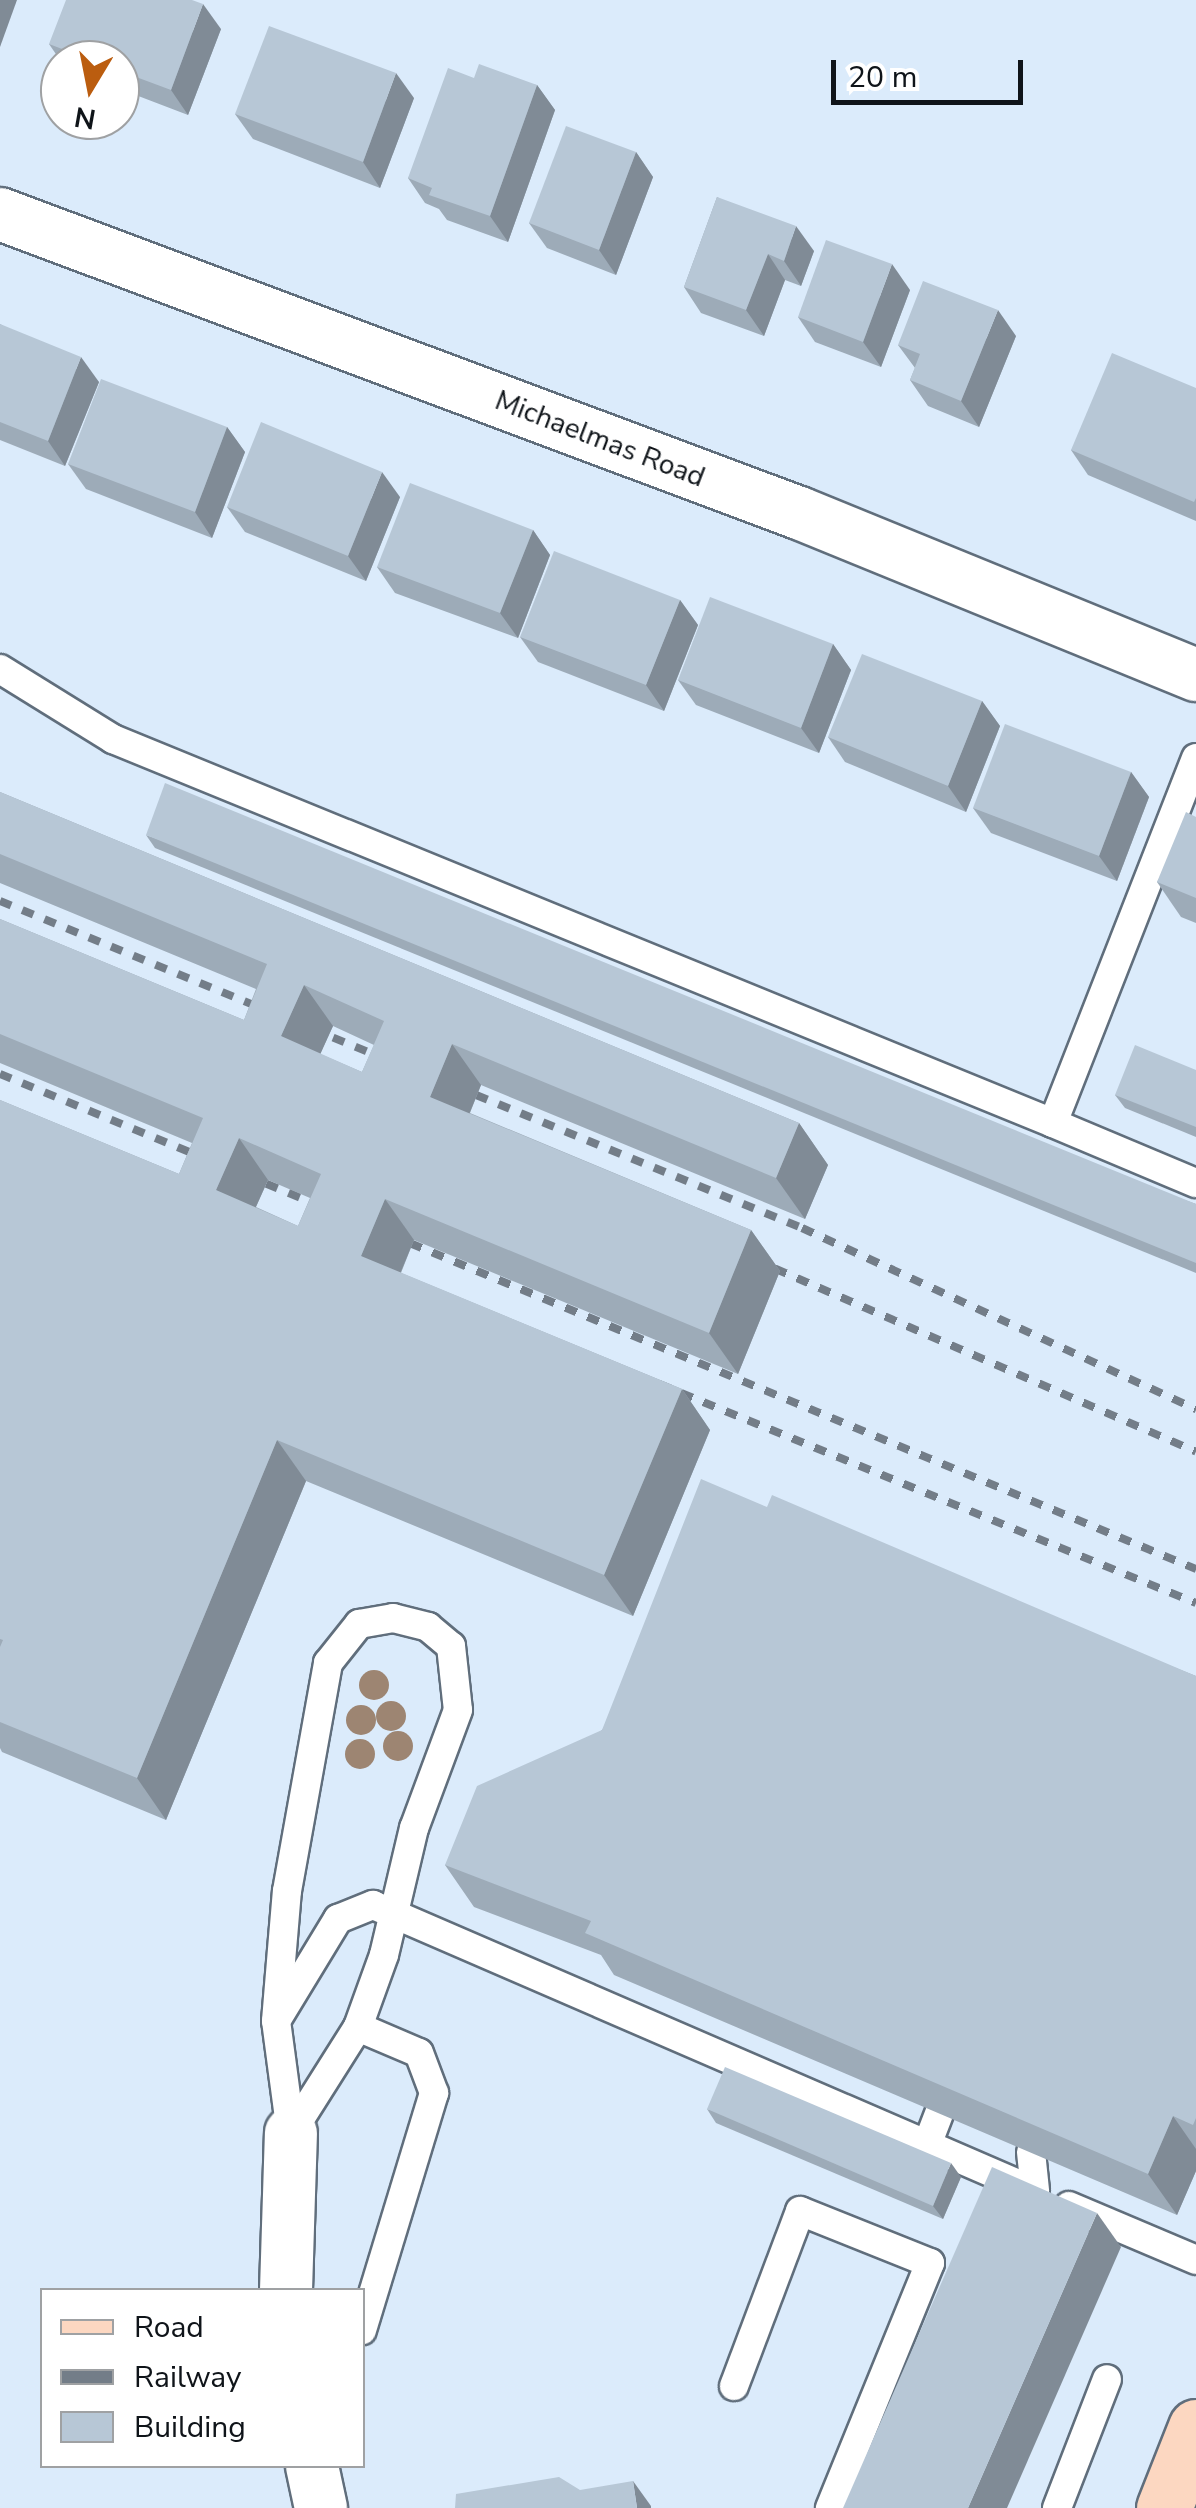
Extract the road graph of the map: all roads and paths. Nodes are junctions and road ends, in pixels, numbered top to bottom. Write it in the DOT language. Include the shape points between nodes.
graph roads {
  1 [pos="0,214"];
  2 [pos="0,670"];
  3 [pos="1196,675"];
  4 [pos="1196,758"];
  5 [pos="1053,1123"];
  6 [pos="1196,1183"];
  7 [pos="396,1911"];
  8 [pos="276,2021"];
  9 [pos="358,2027"];
  10 [pos="947,2116"];
  11 [pos="290,2134"];
  12 [pos="934,2147"];
  13 [pos="1032,2152"];
  14 [pos="1034,2191"];
  15 [pos="1196,2260"];
  16 [pos="286,2288"];
  17 [pos="365,2320"];
  18 [pos="1107,2379"];
  19 [pos="734,2386"];
  20 [pos="1196,2427"];
  21 [pos="312,2468"];
  22 [pos="338,2468"];
  23 [pos="321,2508"];
  24 [pos="335,2508"];
  25 [pos="830,2508"];
  26 [pos="1057,2508"];
  27 [pos="1164,2508"];
  1 -- 3 [label="street, Michaelmas Road" via="799,513"];
  2 -- 5 [label="lane" via="113,739"];
  4 -- 5 [label="lane"];
  5 -- 6 [label="lane"];
  7 -- 8 [label="lane" via="373,1905 338,1920"];
  7 -- 8 [label="lane" via="414,1828 458,1710 458,1672 451,1646 428,1627 394,1618 358,1624 328,1663 287,1891"];
  7 -- 9 [label="lane"];
  7 -- 12 [label="lane"];
  8 -- 11 [label="lane"];
  9 -- 11 [label="lane"];
  9 -- 17 [label="lane" via="420,2053 434,2092"];
  10 -- 12 [label="lane"];
  11 -- 16 [label="street"];
  12 -- 14 [label="lane"];
  13 -- 14 [label="lane"];
  14 -- 15 [label="lane"];
  18 -- 26 [label="lane"];
  19 -- 25 [label="lane" via="800,2211 930,2262"];
  20 -- 27 [label="main road"];
  21 -- 23 [label="street"];
  22 -- 24 [label="lane"];
}
